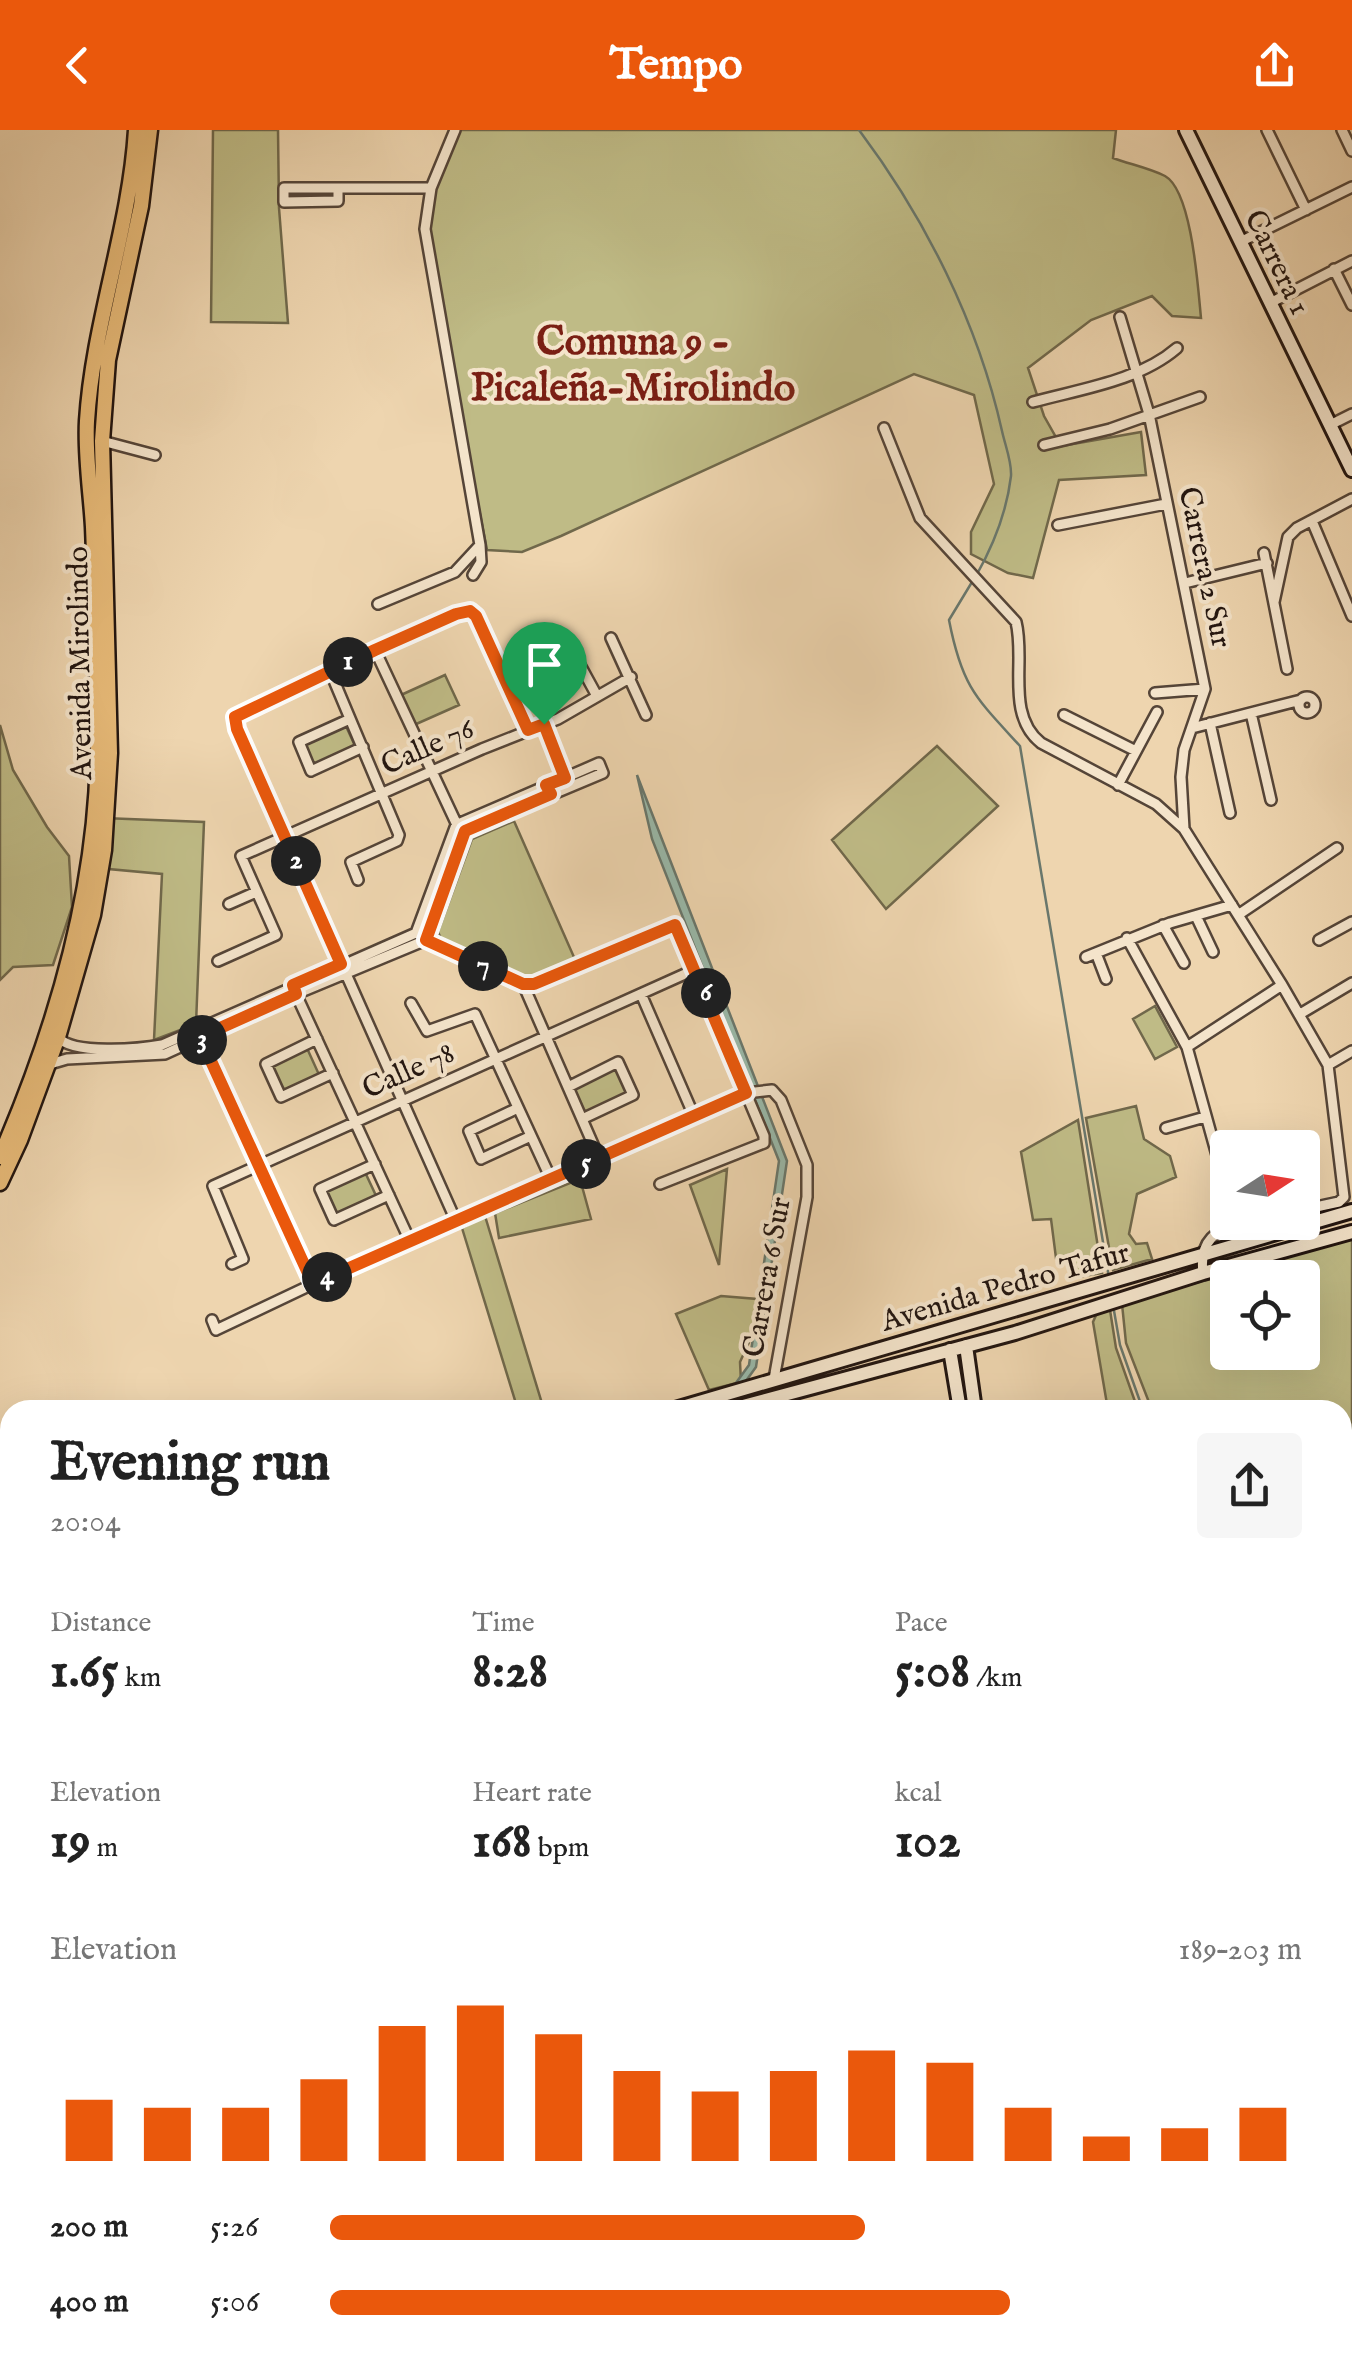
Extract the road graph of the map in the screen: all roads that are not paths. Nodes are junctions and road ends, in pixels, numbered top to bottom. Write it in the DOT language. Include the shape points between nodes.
graph roads {
  1 [pos="136,130"];
  2 [pos="150,130"];
  3 [pos="456,130"];
  4 [pos="1186,130"];
  5 [pos="1267,130"];
  6 [pos="1342,130"];
  7 [pos="1352,150"];
  8 [pos="1352,186"];
  9 [pos="338,188"];
  10 [pos="430,188"];
  11 [pos="1306,210"];
  12 [pos="1240,242"];
  13 [pos="1352,261"];
  14 [pos="1334,270"];
  15 [pos="1270,303"];
  16 [pos="1352,305"];
  17 [pos="1120,317"];
  18 [pos="1177,348"];
  19 [pos="1138,370"];
  20 [pos="1200,397"];
  21 [pos="1033,402"];
  22 [pos="1149,414"];
  23 [pos="1352,414"];
  24 [pos="1330,425"];
  25 [pos="884,428"];
  26 [pos="102,441"];
  27 [pos="1044,444"];
  28 [pos="155,454"];
  29 [pos="1352,470"];
  30 [pos="1352,500"];
  31 [pos="1166,504"];
  32 [pos="1312,520"];
  33 [pos="1058,525"];
  34 [pos="480,545"];
  35 [pos="473,575"];
  36 [pos="1185,583"];
  37 [pos="1274,602"];
  38 [pos="378,604"];
  39 [pos="1352,616"];
  40 [pos="611,638"];
  41 [pos="375,650"];
  42 [pos="574,654"];
  43 [pos="1287,670"];
  44 [pos="330,671"];
  45 [pos="631,677"];
  46 [pos="1205,689"];
  47 [pos="1155,693"];
  48 [pos="596,696"];
  49 [pos="1320,705"];
  50 [pos="1157,712"];
  51 [pos="1250,714"];
  52 [pos="646,715"];
  53 [pos="1064,715"];
  54 [pos="350,719"];
  55 [pos="544,724"];
  56 [pos="1210,724"];
  57 [pos="1192,728"];
  58 [pos="528,730"];
  59 [pos="363,747"];
  60 [pos="1136,751"];
  61 [pos="431,772"];
  62 [pos="565,778"];
  63 [pos="1118,785"];
  64 [pos="549,790"];
  65 [pos="382,793"];
  66 [pos="1271,800"];
  67 [pos="1230,813"];
  68 [pos="460,828"];
  69 [pos="1184,829"];
  70 [pos="284,836"];
  71 [pos="1336,848"];
  72 [pos="358,880"];
  73 [pos="256,892"];
  74 [pos="229,904"];
  75 [pos="1235,910"];
  76 [pos="1196,916"];
  77 [pos="1352,922"];
  78 [pos="1164,926"];
  79 [pos="421,936"];
  80 [pos="1127,938"];
  81 [pos="1319,940"];
  82 [pos="1213,952"];
  83 [pos="218,961"];
  84 [pos="1184,963"];
  85 [pos="343,968"];
  86 [pos="696,969"];
  87 [pos="1106,978"];
  88 [pos="1352,983"];
  89 [pos="523,984"];
  90 [pos="1282,984"];
  91 [pos="294,990"];
  92 [pos="641,994"];
  93 [pos="411,1003"];
  94 [pos="1300,1014"];
  95 [pos="58,1036"];
  96 [pos="545,1036"];
  97 [pos="193,1037"];
  98 [pos="317,1040"];
  99 [pos="1187,1047"];
  100 [pos="1352,1051"];
  101 [pos="496,1058"];
  102 [pos="1328,1065"];
  103 [pos="48,1066"];
  104 [pos="333,1073"];
  105 [pos="568,1087"];
  106 [pos="754,1091"];
  107 [pos="402,1100"];
  108 [pos="518,1108"];
  109 [pos="1352,1115"];
  110 [pos="694,1116"];
  111 [pos="1205,1117"];
  112 [pos="582,1119"];
  113 [pos="354,1120"];
  114 [pos="1337,1120"];
  115 [pos="1166,1128"];
  116 [pos="1210,1134"];
  117 [pos="531,1136"];
  118 [pos="0,1157"];
  119 [pos="600,1158"];
  120 [pos="1352,1158"];
  121 [pos="1340,1162"];
  122 [pos="259,1164"];
  123 [pos="374,1164"];
  124 [pos="550,1179"];
  125 [pos="0,1182"];
  126 [pos="660,1184"];
  127 [pos="389,1195"];
  128 [pos="1320,1206"];
  129 [pos="1352,1211"];
  130 [pos="456,1221"];
  131 [pos="1352,1232"];
  132 [pos="1211,1240"];
  133 [pos="410,1241"];
  134 [pos="1201,1254"];
  135 [pos="232,1264"];
  136 [pos="1204,1273"];
  137 [pos="313,1284"];
  138 [pos="212,1320"];
  139 [pos="966,1346"];
  140 [pos="950,1350"];
  141 [pos="774,1379"];
  142 [pos="706,1400"];
  143 [pos="764,1400"];
  144 [pos="958,1400"];
  145 [pos="974,1400"];
  1 -- 118 [label="main road, Avenida Mirolindo" via="87,422 98,744 92,846 54,1008"];
  2 -- 26 [label="main road, Avenida Mirolindo" via="142,206 108,360"];
  3 -- 10 [label="street"];
  4 -- 12 [label="main road, Carrera 1"];
  5 -- 11 [label="street"];
  6 -- 7 [label="street"];
  8 -- 11 [label="street"];
  9 -- 9 [label="street" via="338,201 284,202 284,188"];
  9 -- 10 [label="street"];
  10 -- 34 [label="street" via="426,230"];
  11 -- 12 [label="street"];
  12 -- 15 [label="main road, Carrera 1"];
  13 -- 14 [label="street"];
  14 -- 15 [label="street"];
  14 -- 16 [label="street"];
  15 -- 24 [label="main road, Carrera 1"];
  17 -- 19 [label="street, Carrera 2 Sur"];
  18 -- 19 [label="street"];
  19 -- 21 [label="street"];
  19 -- 22 [label="street, Carrera 2 Sur"];
  20 -- 22 [label="street"];
  22 -- 27 [label="street"];
  22 -- 31 [label="street, Carrera 2 Sur"];
  23 -- 24 [label="street"];
  24 -- 29 [label="main road, Carrera 1"];
  25 -- 63 [label="street" via="920,518 1016,622 1027,729"];
  26 -- 28 [label="street"];
  26 -- 95 [label="main road, Avenida Mirolindo" via="108,817 93,916"];
  30 -- 32 [label="street"];
  31 -- 33 [label="street"];
  31 -- 36 [label="street, Carrera 2 Sur"];
  32 -- 37 [label="street" via="1288,537"];
  32 -- 39 [label="street"];
  34 -- 35 [label="street" via="482,562"];
  34 -- 38 [label="street" via="455,572"];
  36 -- 37 [label="street" via="1265,558"];
  36 -- 46 [label="street, Carrera 2 Sur"];
  37 -- 43 [label="street"];
  40 -- 45 [label="street"];
  41 -- 44 [label="street"];
  41 -- 58 [label="street" via="470,611"];
  41 -- 61 [label="street"];
  42 -- 48 [label="street"];
  44 -- 54 [label="street"];
  44 -- 70 [label="street" via="235,717"];
  45 -- 48 [label="street, Calle 76"];
  45 -- 52 [label="street"];
  46 -- 47 [label="street"];
  46 -- 57 [label="street, Carrera 2 Sur"];
  48 -- 55 [label="street, Calle 76"];
  49 -- 51 [label="street" via="1310,697"];
  50 -- 60 [label="street"];
  51 -- 56 [label="street"];
  51 -- 66 [label="street"];
  53 -- 60 [label="street"];
  54 -- 59 [label="street"];
  54 -- 59 [label="street" via="299,742 312,772"];
  55 -- 58 [label="street, Calle 76"];
  55 -- 62 [label="street"];
  56 -- 57 [label="street"];
  56 -- 67 [label="street"];
  57 -- 69 [label="street, Carrera 2 Sur" via="1181,777"];
  58 -- 61 [label="street, Calle 76"];
  59 -- 65 [label="street"];
  60 -- 63 [label="street"];
  61 -- 65 [label="street, Calle 76"];
  61 -- 68 [label="street"];
  62 -- 64 [label="street"];
  62 -- 64 [label="street" via="599,763 603,773"];
  63 -- 69 [label="street" via="1156,804"];
  64 -- 68 [label="street"];
  65 -- 70 [label="street, Calle 76"];
  65 -- 72 [label="street" via="399,834 397,841 351,862"];
  68 -- 79 [label="street"];
  69 -- 75 [label="street"];
  70 -- 73 [label="street, Calle 76" via="241,856"];
  70 -- 85 [label="street"];
  71 -- 75 [label="street"];
  73 -- 74 [label="street"];
  73 -- 83 [label="street" via="276,935"];
  75 -- 76 [label="street"];
  75 -- 90 [label="street"];
  76 -- 78 [label="street"];
  76 -- 82 [label="street"];
  77 -- 81 [label="street"];
  78 -- 80 [label="street"];
  78 -- 84 [label="street"];
  79 -- 85 [label="street"];
  79 -- 89 [label="street"];
  80 -- 87 [label="street" via="1091,955"];
  80 -- 99 [label="street"];
  85 -- 91 [label="street"];
  85 -- 107 [label="street"];
  86 -- 89 [label="street" via="675,925"];
  86 -- 92 [label="street, Calle 78"];
  86 -- 106 [label="street"];
  88 -- 94 [label="street"];
  89 -- 96 [label="street"];
  90 -- 94 [label="street"];
  90 -- 99 [label="street"];
  91 -- 97 [label="street"];
  91 -- 98 [label="street"];
  92 -- 96 [label="street, Calle 78"];
  92 -- 110 [label="street"];
  93 -- 101 [label="street" via="427,1031 475,1014"];
  94 -- 102 [label="street"];
  95 -- 97 [label="street" via="72,1047 145,1048"];
  95 -- 103 [label="main road, Avenida Mirolindo"];
  96 -- 101 [label="street, Calle 78"];
  96 -- 105 [label="street"];
  97 -- 103 [label="street" via="165,1054 67,1059"];
  97 -- 122 [label="street"];
  98 -- 104 [label="street"];
  98 -- 104 [label="street" via="266,1064 281,1097"];
  99 -- 111 [label="street"];
  100 -- 102 [label="street"];
  101 -- 107 [label="street, Calle 78"];
  101 -- 108 [label="street"];
  102 -- 114 [label="street"];
  103 -- 125 [label="main road, Avenida Mirolindo"];
  104 -- 113 [label="street"];
  105 -- 112 [label="street"];
  105 -- 112 [label="street" via="618,1062 632,1095"];
  106 -- 110 [label="street"];
  106 -- 126 [label="street" via="764,1143"];
  106 -- 141 [label="street, Carrera 6 Sur" via="772,1090 781,1100 806,1165 801,1240"];
  107 -- 113 [label="street, Calle 78"];
  107 -- 130 [label="street"];
  108 -- 117 [label="street"];
  108 -- 117 [label="street" via="469,1131 481,1159"];
  109 -- 114 [label="street"];
  110 -- 119 [label="street"];
  111 -- 115 [label="street"];
  111 -- 116 [label="street"];
  112 -- 119 [label="street"];
  113 -- 122 [label="street, Calle 78"];
  113 -- 123 [label="street"];
  114 -- 121 [label="street"];
  117 -- 124 [label="street"];
  119 -- 124 [label="street"];
  120 -- 121 [label="street"];
  121 -- 128 [label="street" via="1344,1197"];
  122 -- 135 [label="street, Calle 78" via="213,1186 243,1260"];
  122 -- 137 [label="street"];
  123 -- 127 [label="street"];
  123 -- 127 [label="street" via="320,1190 334,1220"];
  124 -- 130 [label="street"];
  127 -- 133 [label="street"];
  129 -- 134 [label="main road, Avenida Pedro Tafur"];
  130 -- 133 [label="street"];
  131 -- 136 [label="main road, Avenida Pedro Tafur"];
  132 -- 134 [label="street"];
  133 -- 137 [label="street"];
  134 -- 136 [label="street"];
  134 -- 141 [label="main road, Avenida Pedro Tafur"];
  136 -- 139 [label="main road, Avenida Pedro Tafur"];
  137 -- 138 [label="street" via="216,1330"];
  139 -- 140 [label="main road, Avenida Pedro Tafur"];
  139 -- 145 [label="main road"];
  140 -- 143 [label="main road, Avenida Pedro Tafur"];
  140 -- 144 [label="main road"];
  141 -- 142 [label="main road, Avenida Pedro Tafur"];
}
